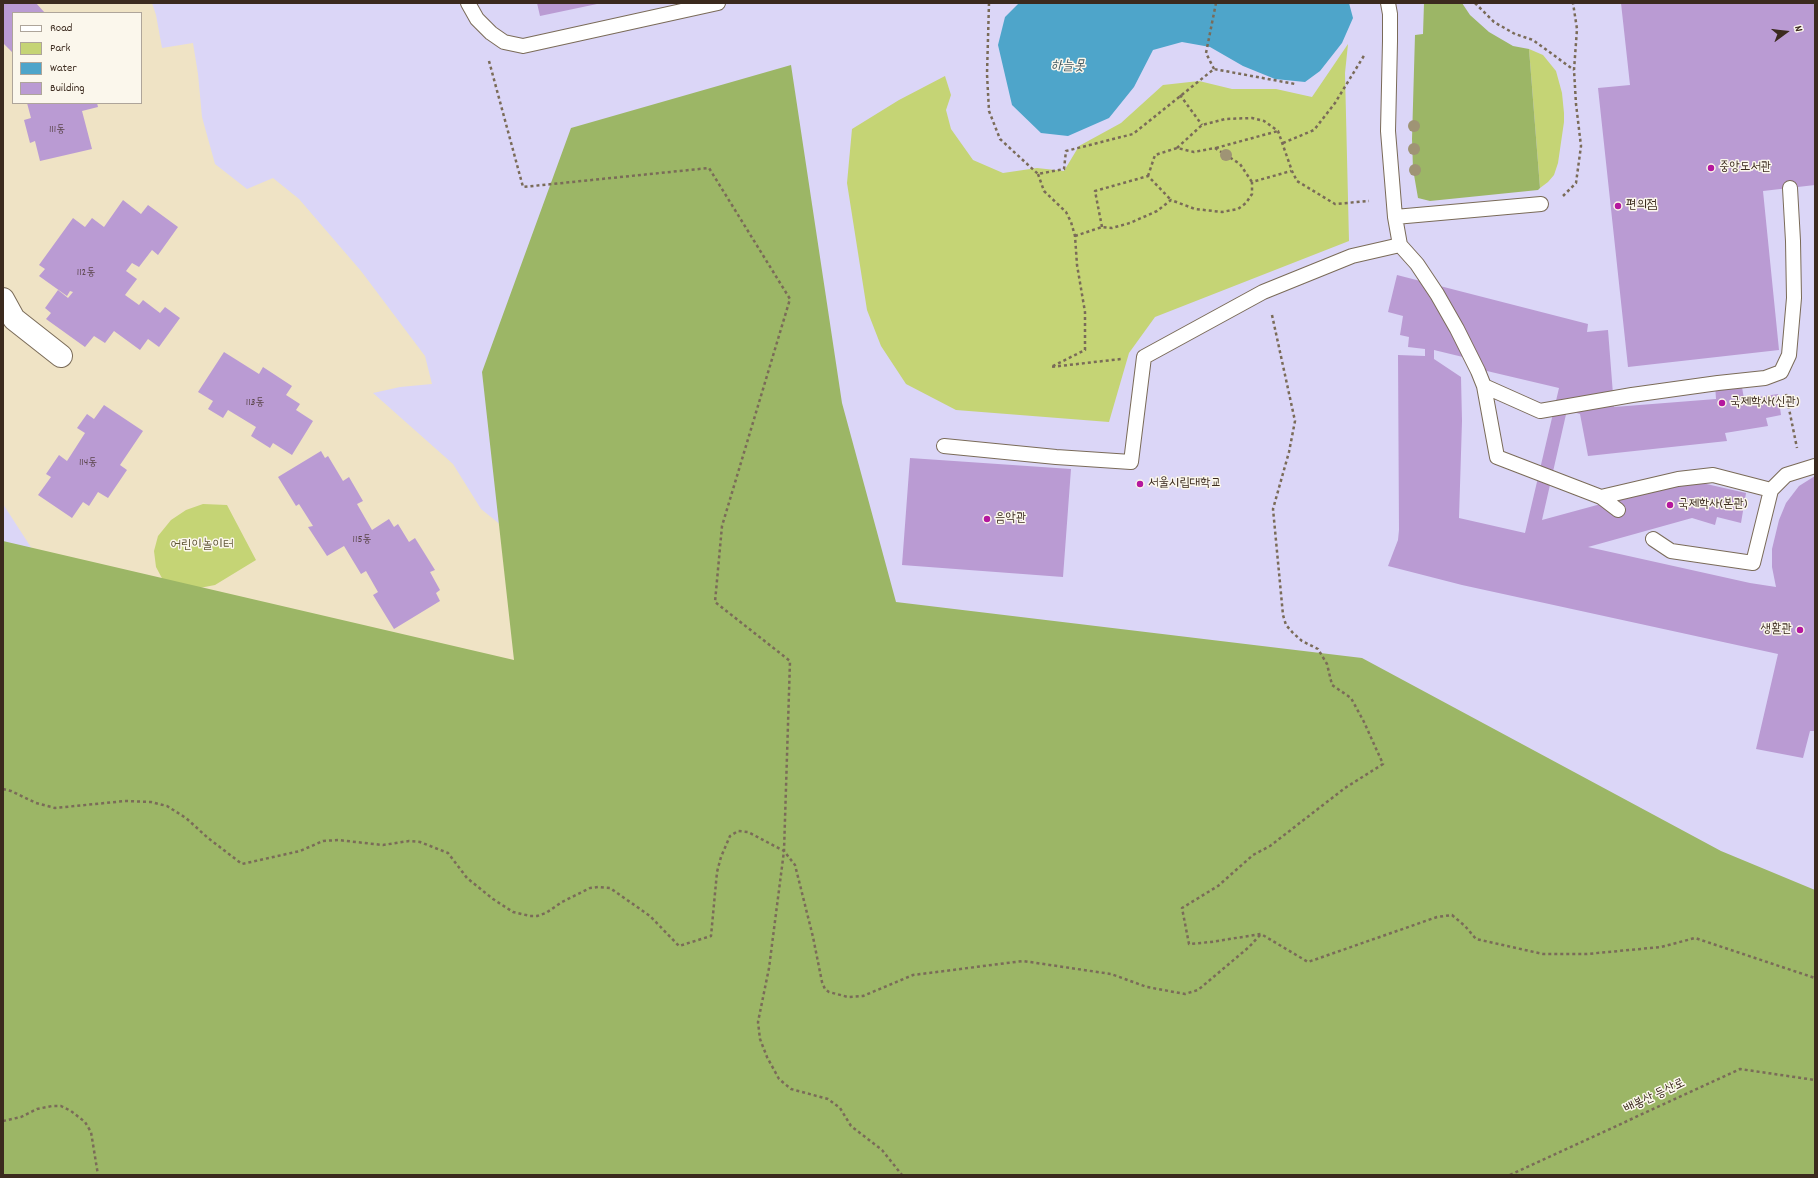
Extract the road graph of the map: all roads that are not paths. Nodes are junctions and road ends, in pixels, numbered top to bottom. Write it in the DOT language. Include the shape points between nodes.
graph roads {
  1 [pos="468,3"];
  2 [pos="718,3"];
  3 [pos="1388,3"];
  4 [pos="1790,188"];
  5 [pos="1542,204"];
  6 [pos="1395,217"];
  7 [pos="1400,246"];
  8 [pos="3,299"];
  9 [pos="61,356"];
  10 [pos="1484,386"];
  11 [pos="944,446"];
  12 [pos="1808,467"];
  13 [pos="1771,490"];
  14 [pos="1600,498"];
  15 [pos="1618,510"];
  16 [pos="1654,539"];
  1 -- 2 [label="lane" via="477,19 491,33 504,42 523,46"];
  3 -- 6 [label="lane" via="1388,131"];
  4 -- 10 [label="lane" via="1794,298 1789,355 1781,372 1765,378 1632,395 1540,412"];
  5 -- 6 [label="lane"];
  6 -- 7 [label="lane"];
  7 -- 10 [label="lane" via="1417,264 1437,294"];
  7 -- 11 [label="lane" via="1352,256 1263,292 1144,357 1131,462"];
  8 -- 9 [label="street" via="14,319"];
  10 -- 14 [label="lane" via="1497,457"];
  12 -- 13 [label="lane" via="1786,475"];
  13 -- 14 [label="lane" via="1713,475 1678,479"];
  13 -- 16 [label="lane" via="1753,563 1671,551"];
  14 -- 15 [label="lane"];
}
